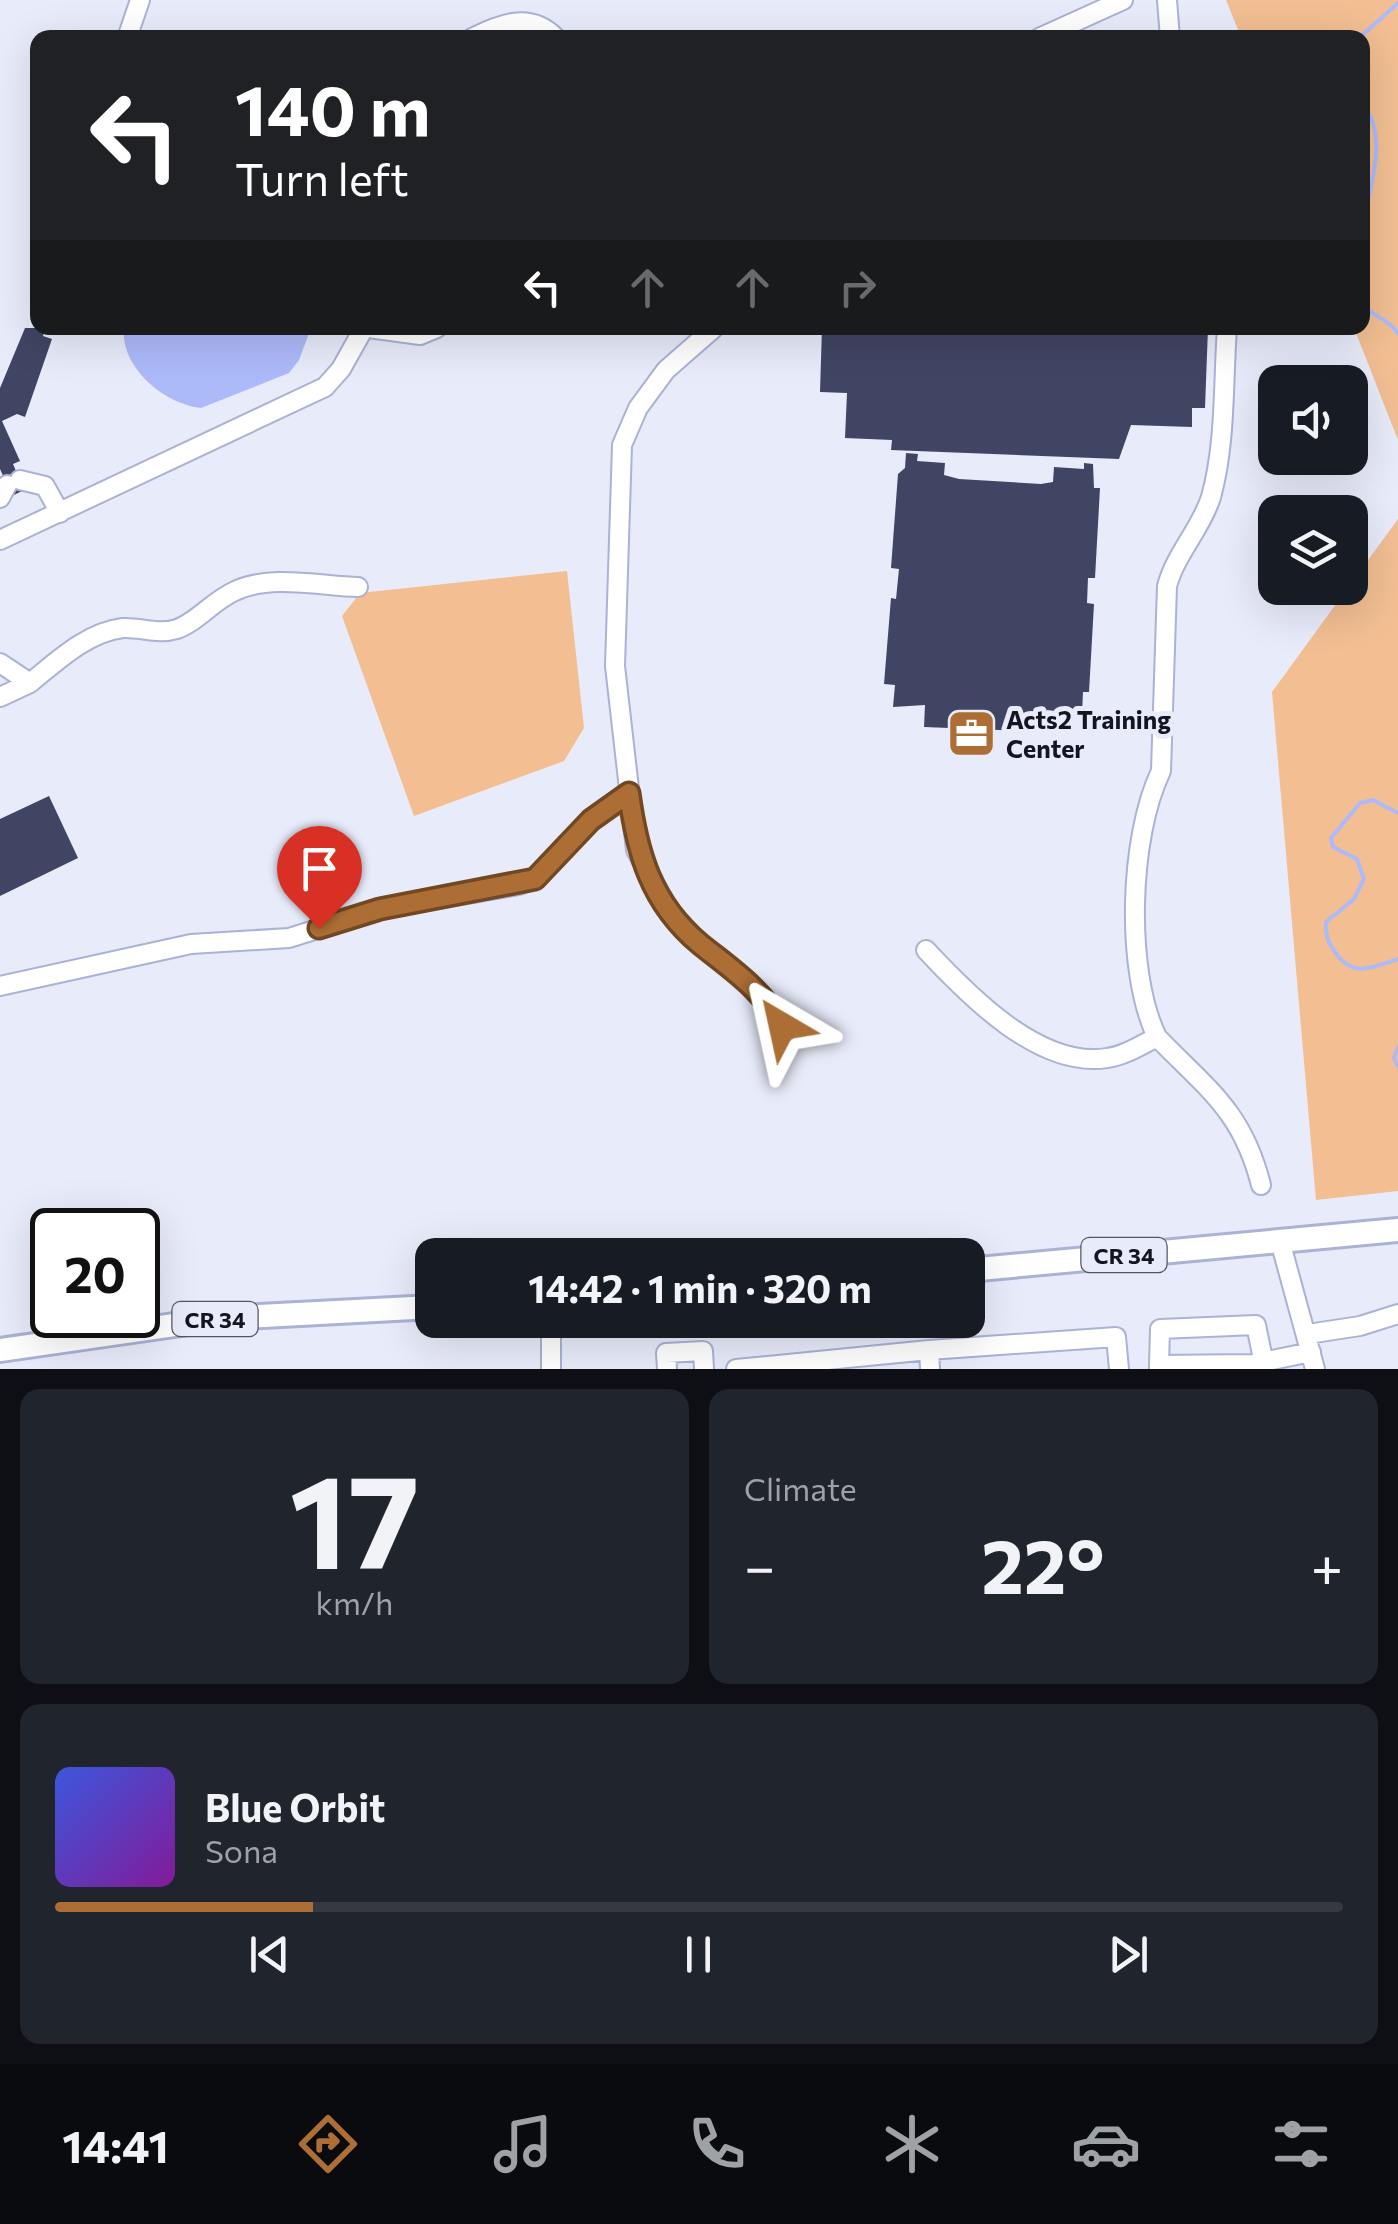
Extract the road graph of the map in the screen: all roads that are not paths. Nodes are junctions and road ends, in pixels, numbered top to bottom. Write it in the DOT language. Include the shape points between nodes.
graph roads {
  1 [pos="140,0"];
  2 [pos="1123,0"];
  3 [pos="1166,0"];
  4 [pos="130,30"];
  5 [pos="488,30"];
  6 [pos="541,30"];
  7 [pos="1056,30"];
  8 [pos="1169,30"];
  9 [pos="363,335"];
  10 [pos="706,335"];
  11 [pos="1225,335"];
  12 [pos="9,488"];
  13 [pos="60,513"];
  14 [pos="0,517"];
  15 [pos="4,538"];
  16 [pos="358,587"];
  17 [pos="0,663"];
  18 [pos="30,683"];
  19 [pos="0,697"];
  20 [pos="629,793"];
  21 [pos="926,950"];
  22 [pos="0,986"];
  23 [pos="782,1026"];
  24 [pos="1157,1038"];
  25 [pos="1261,1185"];
  26 [pos="1398,1230"];
  27 [pos="1280,1241"];
  28 [pos="985,1268"];
  29 [pos="415,1308"];
  30 [pos="1398,1314"];
  31 [pos="551,1338"];
  32 [pos="0,1350"];
  33 [pos="1311,1352"];
  34 [pos="930,1359"];
  35 [pos="1265,1366"];
  36 [pos="1159,1367"];
  37 [pos="551,1369"];
  38 [pos="667,1369"];
  39 [pos="704,1369"];
  40 [pos="736,1369"];
  41 [pos="1119,1369"];
  1 -- 4 [label="street"];
  2 -- 7 [label="street"];
  3 -- 8 [label="street"];
  5 -- 6 [label="street" via="525,21"];
  9 -- 13 [label="street" via="325,386"];
  10 -- 20 [label="street" via="666,370 622,445 615,666"];
  11 -- 24 [label="street" via="1210,499 1175,558 1167,586 1162,771 1141,828 1136,966 1143,1008"];
  12 -- 13 [label="street" via="45,486"];
  13 -- 15 [label="street"];
  14 -- 15 [label="street"];
  16 -- 18 [label="street" via="273,582 239,588 180,628 121,628 74,648"];
  17 -- 18 [label="street"];
  18 -- 19 [label="street"];
  20 -- 22 [label="street" via="591,820 535,879 519,885 380,909 289,938 191,944"];
  20 -- 23 [label="street" via="636,850 669,910 754,987"];
  21 -- 24 [label="street" via="1013,1030 1058,1050 1106,1059"];
  24 -- 25 [label="street" via="1228,1106"];
  26 -- 27 [label="main road, CR 34"];
  27 -- 28 [label="main road, CR 34"];
  27 -- 33 [label="street"];
  29 -- 32 [label="main road, CR 34" via="223,1318"];
  30 -- 33 [label="street"];
  31 -- 37 [label="street"];
  33 -- 35 [label="street"];
  34 -- 40 [label="street"];
  34 -- 41 [label="street" via="1116,1336"];
  35 -- 36 [label="street"];
  35 -- 36 [label="street" via="1256,1325 1160,1328"];
  38 -- 39 [label="street" via="666,1353 703,1351"];
}
